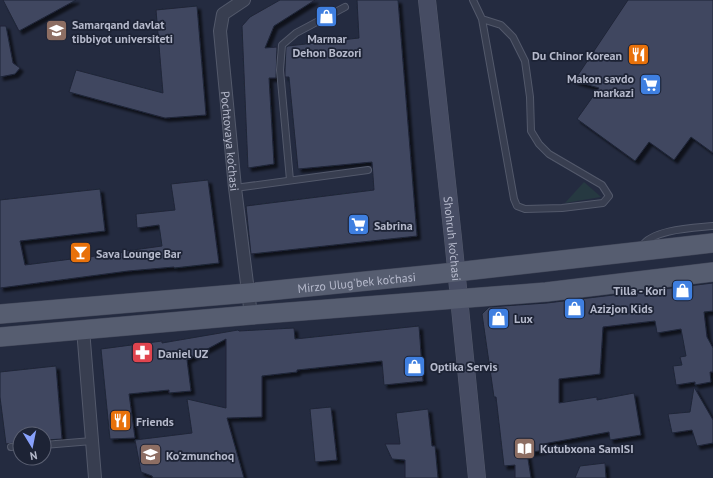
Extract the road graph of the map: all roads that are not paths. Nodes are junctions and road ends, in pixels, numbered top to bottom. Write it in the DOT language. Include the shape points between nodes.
graph roads {
  1 [pos="244,0"];
  2 [pos="427,0"];
  3 [pos="473,0"];
  4 [pos="345,7"];
  5 [pos="482,19"];
  6 [pos="368,170"];
  7 [pos="290,180"];
  8 [pos="235,188"];
  9 [pos="713,226"];
  10 [pos="713,243"];
  11 [pos="638,251"];
  12 [pos="456,272"];
  13 [pos="713,272"];
  14 [pos="248,293"];
  15 [pos="459,300"];
  16 [pos="0,314"];
  17 [pos="251,315"];
  18 [pos="82,329"];
  19 [pos="0,337"];
  20 [pos="92,441"];
  21 [pos="52,444"];
  22 [pos="95,478"];
  23 [pos="477,478"];
  1 -- 8 [label="street, Pochtovaya ko'chasi" via="223,14 220,30"];
  2 -- 12 [label="main road, Shohruh ko'chasi"];
  3 -- 5 [label="lane"];
  4 -- 7 [label="lane" via="296,33 282,45 280,77"];
  5 -- 5 [label="lane" via="517,206 525,209 562,208 603,203 609,196 602,185 549,154 539,144 531,131 530,97 524,61 513,37 501,25"];
  6 -- 7 [label="lane"];
  7 -- 8 [label="lane"];
  8 -- 14 [label="street, Pochtovaya ko'chasi"];
  9 -- 11 [label="lane" via="656,235 644,242"];
  10 -- 11 [label="main road, Mirzo Ulug'bek ko'chasi"];
  11 -- 12 [label="main road, Mirzo Ulug'bek ko'chasi"];
  12 -- 14 [label="main road, Mirzo Ulug'bek ko'chasi"];
  12 -- 15 [label="main road, Shohruh ko'chasi"];
  13 -- 15 [label="main road, Mirzo Ulug'bek ko'chasi"];
  14 -- 16 [label="main road, Mirzo Ulug'bek ko'chasi"];
  14 -- 17 [label="street, Pochtovaya ko'chasi"];
  15 -- 17 [label="main road, Mirzo Ulug'bek ko'chasi"];
  15 -- 23 [label="main road, Shohruh ko'chasi"];
  17 -- 18 [label="main road, Mirzo Ulug'bek ko'chasi"];
  18 -- 19 [label="main road, Mirzo Ulug'bek ko'chasi"];
  18 -- 20 [label="street"];
  20 -- 21 [label="lane"];
  20 -- 22 [label="street"];
}
